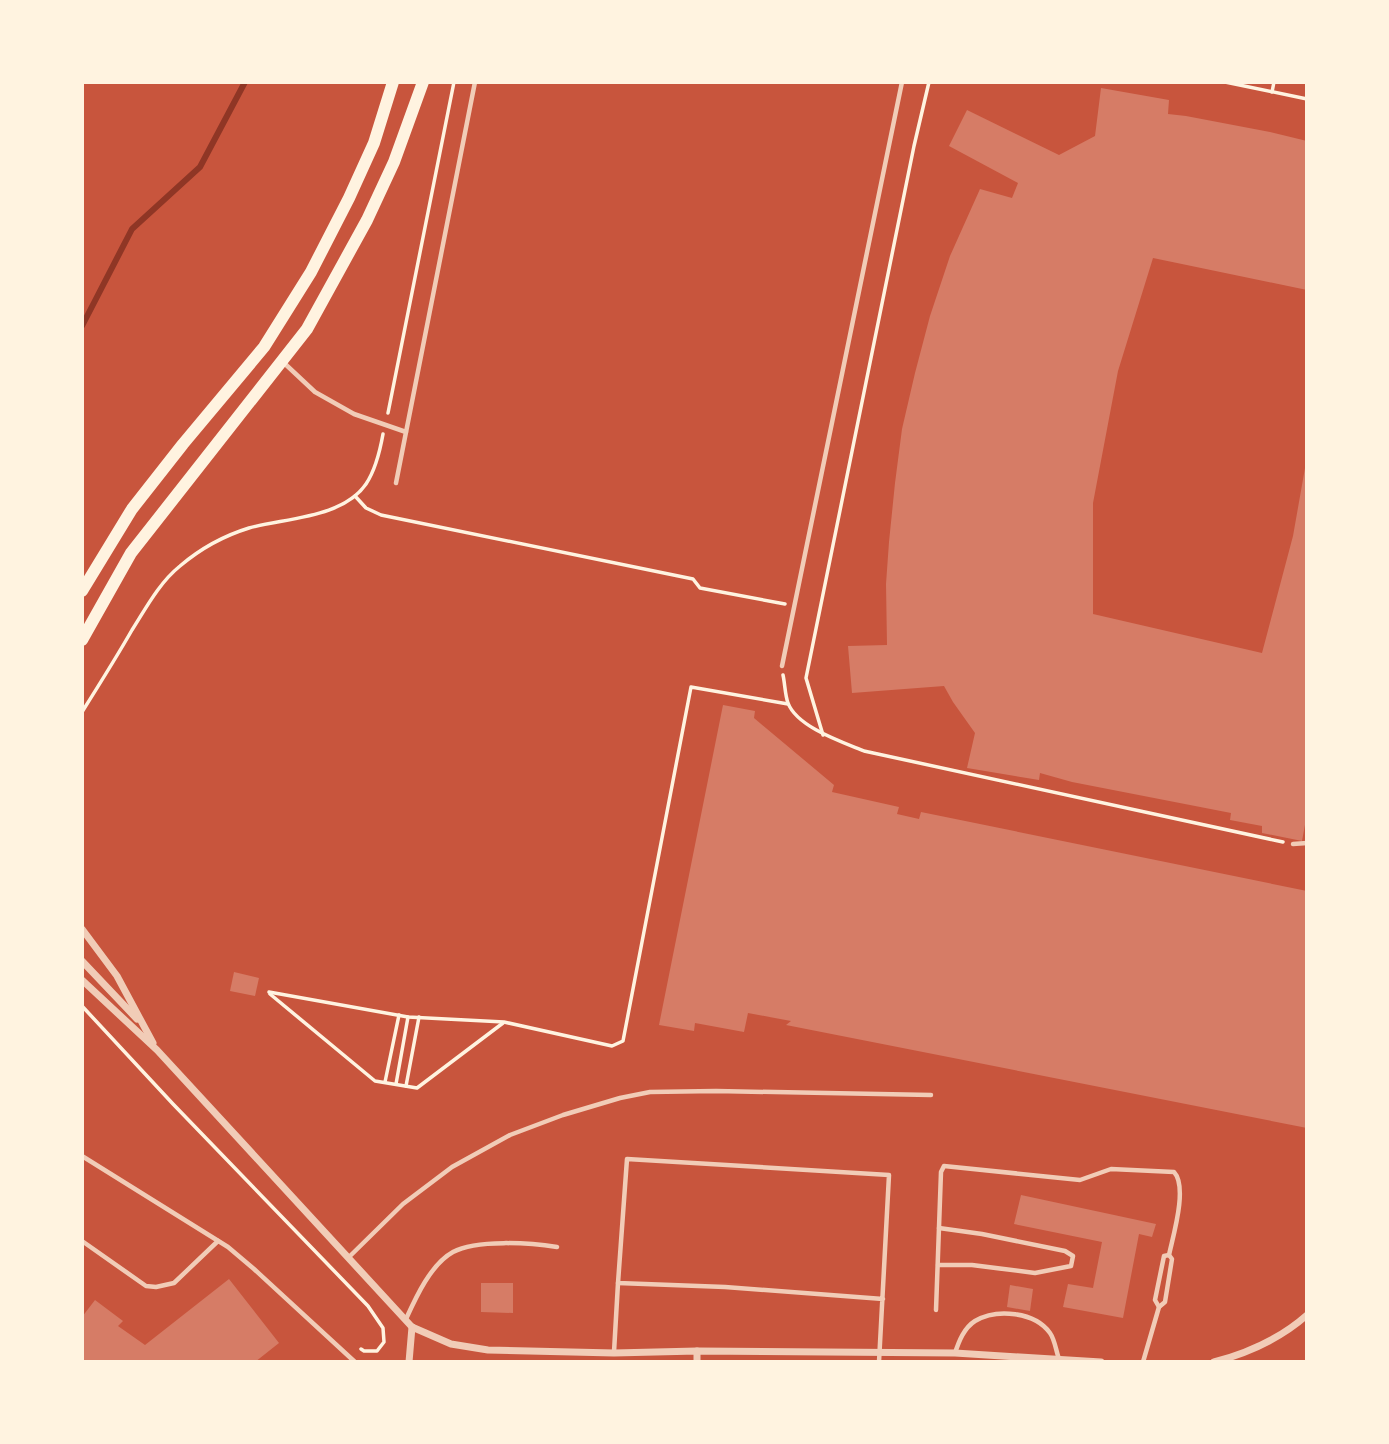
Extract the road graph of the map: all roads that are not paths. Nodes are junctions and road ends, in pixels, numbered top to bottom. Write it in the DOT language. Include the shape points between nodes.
graph roads {
  1 [pos="393,82"];
  2 [pos="423,82"];
  3 [pos="475,82"];
  4 [pos="902,82"];
  5 [pos="264,347"];
  6 [pos="282,362"];
  7 [pos="406,432"];
  8 [pos="396,483"];
  9 [pos="82,591"];
  10 [pos="82,640"];
  11 [pos="782,666"];
  12 [pos="1307,843"];
  13 [pos="1293,844"];
  14 [pos="82,929"];
  15 [pos="82,961"];
  16 [pos="82,980"];
  17 [pos="145,1027"];
  18 [pos="157,1049"];
  19 [pos="931,1095"];
  20 [pos="82,1156"];
  21 [pos="939,1228"];
  22 [pos="82,1241"];
  23 [pos="218,1241"];
  24 [pos="557,1247"];
  25 [pos="1169,1255"];
  26 [pos="348,1257"];
  27 [pos="938,1265"];
  28 [pos="618,1283"];
  29 [pos="883,1299"];
  30 [pos="1158,1307"];
  31 [pos="936,1310"];
  32 [pos="1307,1315"];
  33 [pos="406,1319"];
  34 [pos="412,1327"];
  35 [pos="697,1351"];
  36 [pos="614,1353"];
  37 [pos="879,1353"];
  38 [pos="955,1353"];
  39 [pos="1059,1359"];
  40 [pos="355,1362"];
  41 [pos="409,1362"];
  42 [pos="697,1362"];
  43 [pos="879,1362"];
  44 [pos="1094,1362"];
  45 [pos="1101,1362"];
  46 [pos="1143,1362"];
  47 [pos="1214,1362"];
  1 -- 5 [label="main road" via="374,143 349,198 311,272"];
  2 -- 6 [label="main road" via="367,220 307,329"];
  3 -- 7 [label="lane"];
  4 -- 11 [label="lane"];
  5 -- 6 [label="main road"];
  5 -- 9 [label="main road" via="132,509"];
  6 -- 7 [label="lane" via="315,392 354,414"];
  6 -- 10 [label="main road" via="131,553"];
  7 -- 8 [label="lane"];
  12 -- 13 [label="lane"];
  14 -- 17 [label="street" via="117,976"];
  15 -- 17 [label="street"];
  16 -- 18 [label="street"];
  17 -- 18 [label="street"];
  18 -- 26 [label="street"];
  19 -- 26 [label="lane" via="650,1091 620,1098 510,1135 452,1167 403,1204"];
  20 -- 23 [label="lane"];
  21 -- 25 [label="lane" via="944,1166 1080,1180 1111,1169 1174,1172 1179,1177 1179,1203"];
  21 -- 27 [label="lane"];
  21 -- 27 [label="lane" via="1073,1256 1071,1266 1035,1273"];
  22 -- 23 [label="lane" via="146,1286 156,1287 174,1283"];
  23 -- 40 [label="lane"];
  24 -- 33 [label="lane" via="516,1242 454,1251 439,1263 416,1295"];
  25 -- 30 [label="lane" via="1164,1256 1155,1300"];
  25 -- 30 [label="lane" via="1166,1302"];
  26 -- 33 [label="street"];
  27 -- 31 [label="lane"];
  28 -- 29 [label="lane"];
  28 -- 29 [label="lane" via="627,1159 889,1175"];
  28 -- 36 [label="lane"];
  29 -- 37 [label="lane"];
  30 -- 46 [label="lane"];
  32 -- 47 [label="street" via="1266,1344"];
  33 -- 34 [label="street"];
  34 -- 36 [label="street" via="451,1344 488,1350"];
  34 -- 41 [label="street"];
  35 -- 36 [label="street"];
  35 -- 37 [label="street"];
  35 -- 42 [label="street"];
  37 -- 38 [label="street"];
  37 -- 43 [label="lane"];
  38 -- 39 [label="street"];
  38 -- 39 [label="lane" via="961,1336 974,1322 991,1314 1011,1314 1036,1320 1051,1334"];
  39 -- 44 [label="street"];
  44 -- 45 [label="street"];
}
